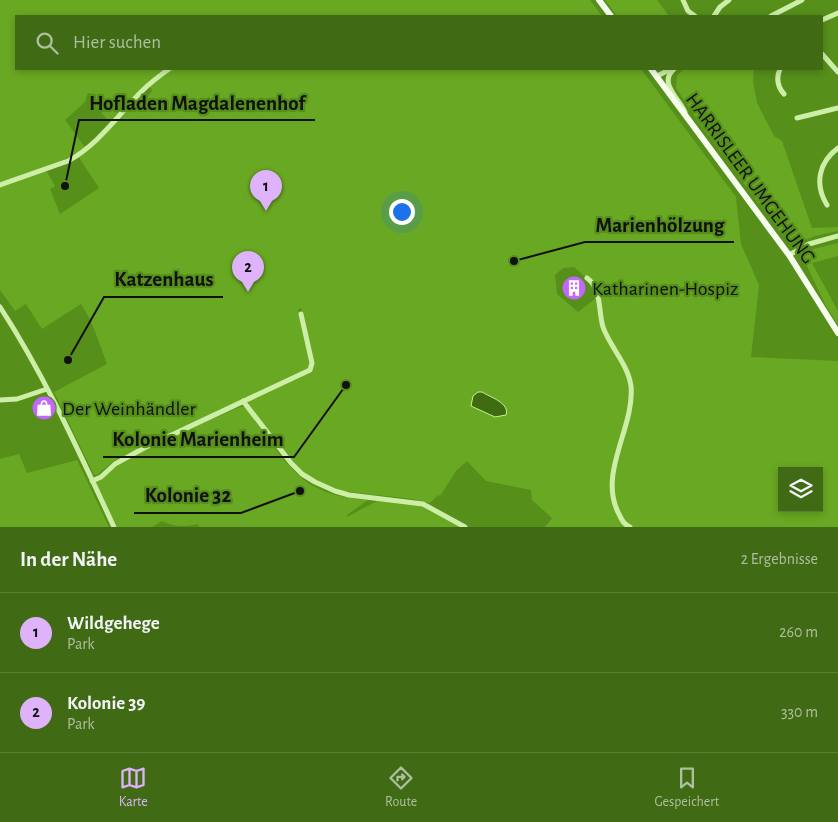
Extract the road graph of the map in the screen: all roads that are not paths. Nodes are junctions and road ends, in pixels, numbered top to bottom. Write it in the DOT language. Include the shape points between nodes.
graph roads {
  1 [pos="599,0"];
  2 [pos="683,0"];
  3 [pos="729,0"];
  4 [pos="802,0"];
  5 [pos="838,13"];
  6 [pos="610,15"];
  7 [pos="694,15"];
  8 [pos="715,15"];
  9 [pos="775,15"];
  10 [pos="823,20"];
  11 [pos="823,55"];
  12 [pos="168,70"];
  13 [pos="652,70"];
  14 [pos="671,70"];
  15 [pos="672,70"];
  16 [pos="780,70"];
  17 [pos="838,72"];
  18 [pos="656,76"];
  19 [pos="784,94"];
  20 [pos="838,108"];
  21 [pos="686,115"];
  22 [pos="797,118"];
  23 [pos="838,148"];
  24 [pos="0,185"];
  25 [pos="827,205"];
  26 [pos="838,236"];
  27 [pos="789,255"];
  28 [pos="587,278"];
  29 [pos="0,307"];
  30 [pos="301,314"];
  31 [pos="838,333"];
  32 [pos="47,388"];
  33 [pos="0,400"];
  34 [pos="243,402"];
  35 [pos="92,482"];
  36 [pos="626,526"];
  37 [pos="114,527"];
  38 [pos="465,527"];
  1 -- 6 [label="main road"];
  2 -- 7 [label="street"];
  3 -- 8 [label="street"];
  4 -- 9 [label="street"];
  5 -- 10 [label="street"];
  11 -- 17 [label="street"];
  12 -- 24 [label="street" via="77,156"];
  13 -- 18 [label="main road, HARRISLEER UMGEHUNG"];
  14 -- 18 [label="street"];
  15 -- 21 [label="street" via="668,76 668,86"];
  16 -- 19 [label="street" via="779,89"];
  18 -- 21 [label="main road, HARRISLEER UMGEHUNG"];
  20 -- 22 [label="street"];
  21 -- 27 [label="main road, HARRISLEER UMGEHUNG"];
  23 -- 25 [label="street" via="824,162 820,178 822,197"];
  26 -- 27 [label="street" via="808,244"];
  27 -- 31 [label="main road, HARRISLEER UMGEHUNG"];
  28 -- 36 [label="street" via="596,286 604,328 630,383 631,399 612,493"];
  29 -- 32 [label="street"];
  30 -- 34 [label="street" via="311,368"];
  32 -- 33 [label="street" via="17,399"];
  32 -- 35 [label="street"];
  34 -- 35 [label="street" via="144,448"];
  34 -- 38 [label="street" via="291,463 315,482 349,495 424,504"];
  35 -- 37 [label="street"];
}
